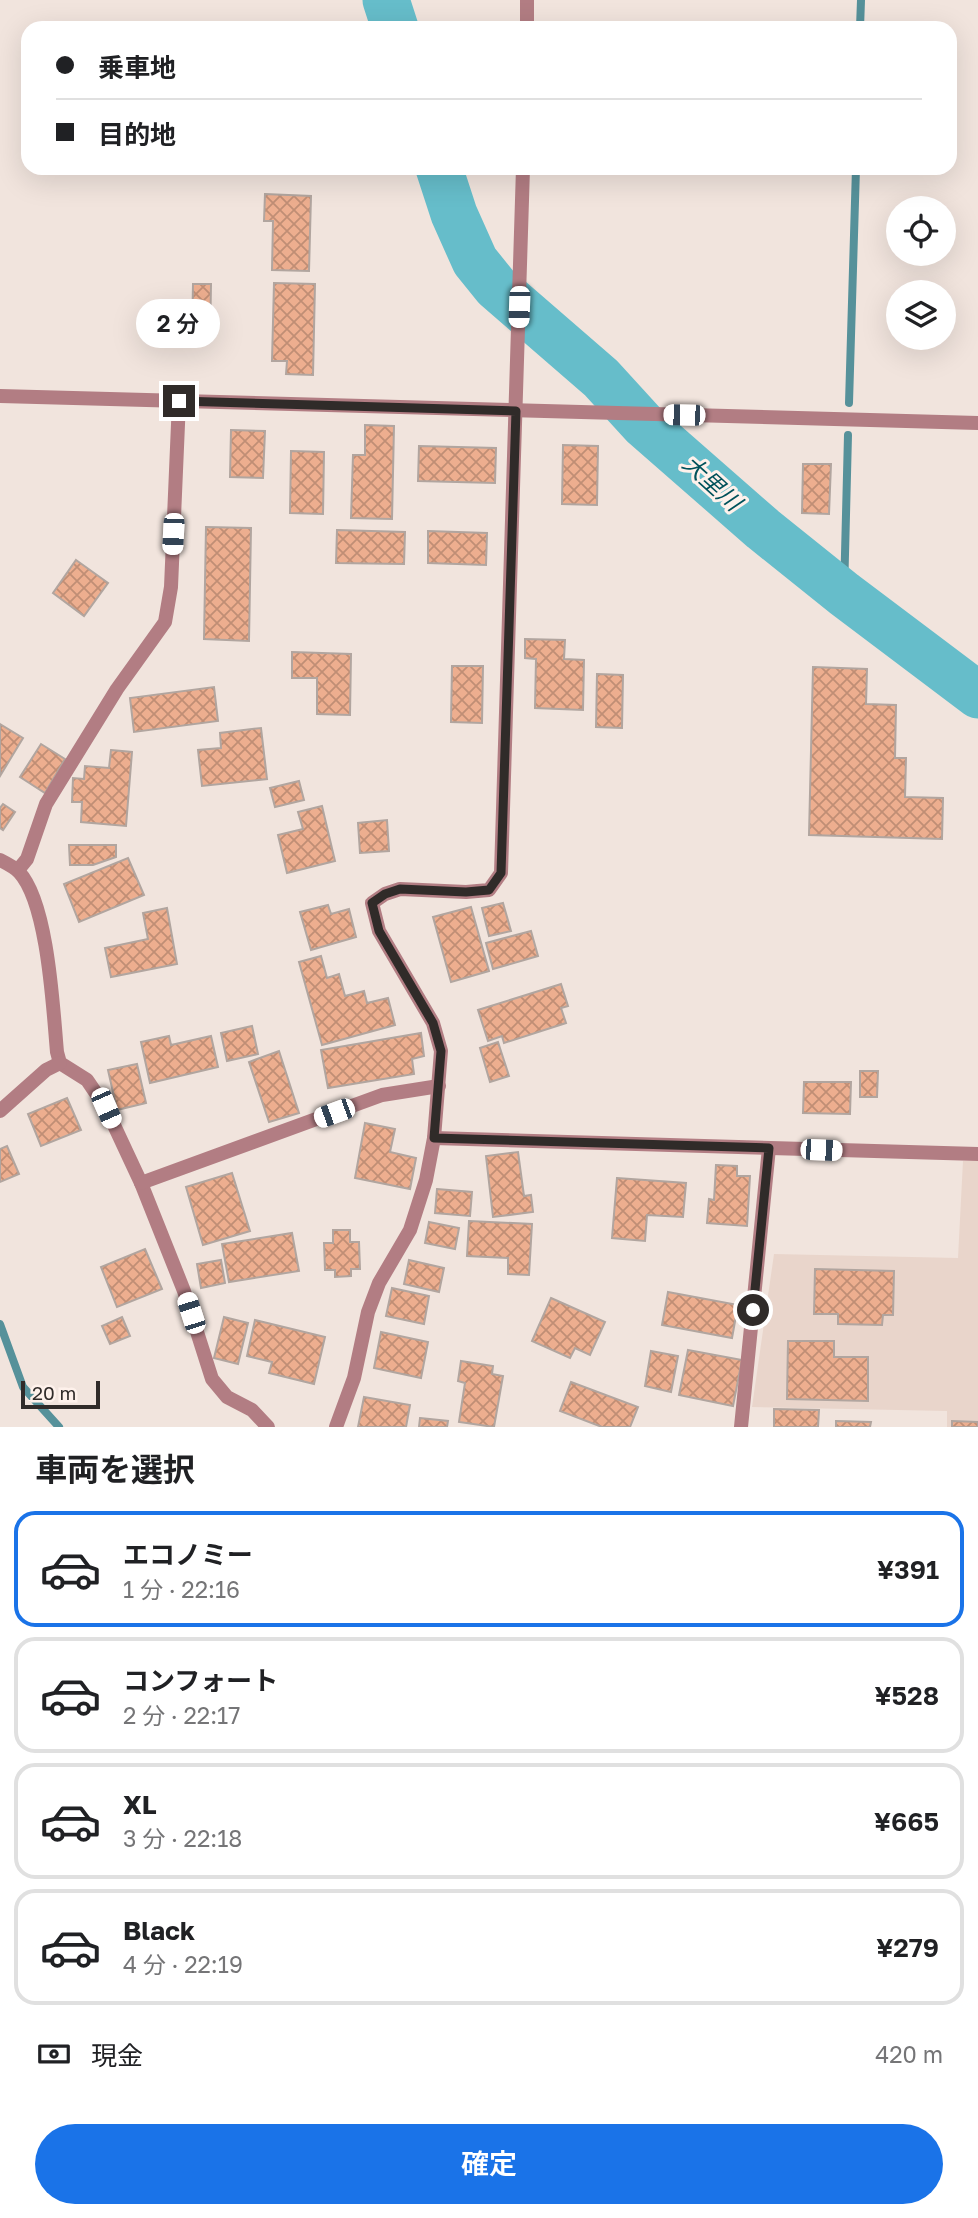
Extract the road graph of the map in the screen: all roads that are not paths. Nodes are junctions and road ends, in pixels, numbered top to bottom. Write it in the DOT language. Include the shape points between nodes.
graph roads {
  1 [pos="527,0"];
  2 [pos="527,21"];
  3 [pos="523,175"];
  4 [pos="0,396"];
  5 [pos="179,401"];
  6 [pos="516,411"];
  7 [pos="978,423"];
  8 [pos="0,860"];
  9 [pos="18,870"];
  10 [pos="60,1063"];
  11 [pos="439,1086"];
  12 [pos="0,1111"];
  13 [pos="434,1138"];
  14 [pos="769,1148"];
  15 [pos="978,1154"];
  16 [pos="141,1183"];
  17 [pos="268,1427"];
  18 [pos="336,1427"];
  19 [pos="741,1427"];
  1 -- 2 [label="street"];
  3 -- 6 [label="street"];
  4 -- 5 [label="street"];
  5 -- 6 [label="street"];
  5 -- 9 [label="street" via="171,587 165,622 117,689 46,804 27,859"];
  6 -- 7 [label="street"];
  6 -- 11 [label="street" via="501,873 489,890 400,889 372,903 379,931 433,1023 441,1051"];
  8 -- 9 [label="street"];
  9 -- 10 [label="street" via="29,887 44,936"];
  10 -- 12 [label="street"];
  10 -- 16 [label="street" via="87,1080 106,1108"];
  11 -- 13 [label="street"];
  11 -- 16 [label="street" via="382,1095"];
  13 -- 14 [label="street"];
  13 -- 18 [label="street" via="410,1230 368,1312 354,1378"];
  14 -- 15 [label="street"];
  14 -- 19 [label="street"];
  16 -- 17 [label="street" via="184,1291 212,1379 227,1397 252,1410"];
}
